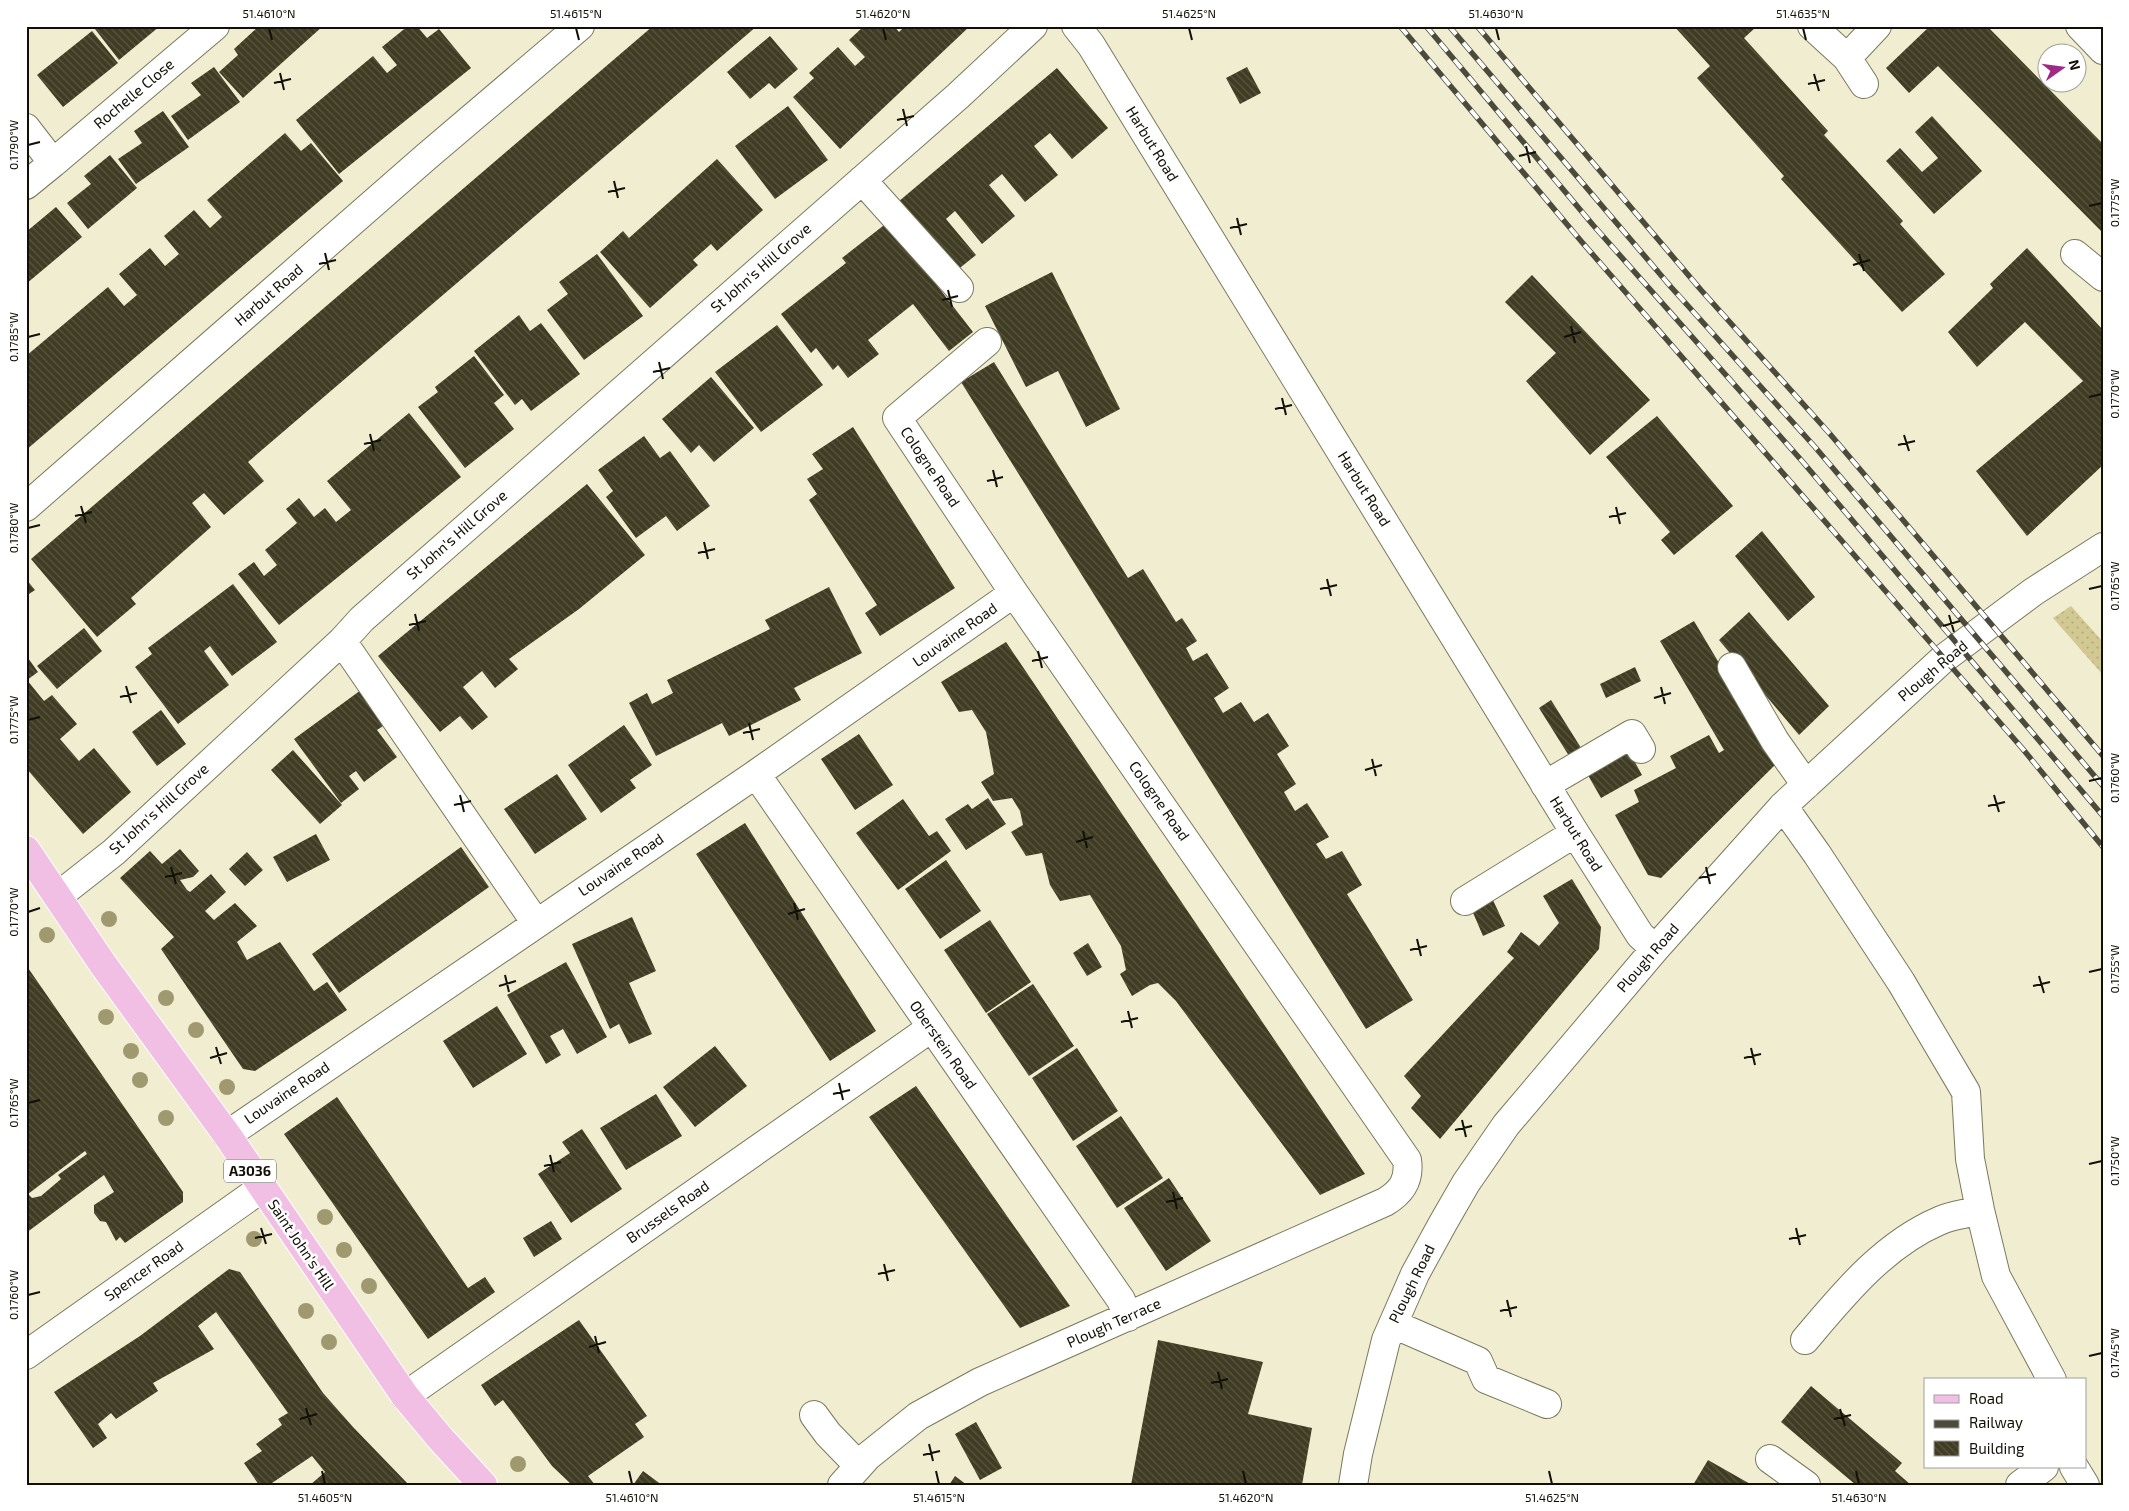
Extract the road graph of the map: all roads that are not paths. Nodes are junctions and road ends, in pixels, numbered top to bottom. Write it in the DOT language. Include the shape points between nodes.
graph roads {
  1 [pos="215,26"];
  2 [pos="580,26"];
  3 [pos="1033,26"];
  4 [pos="1076,26"];
  5 [pos="1812,26"];
  6 [pos="1877,26"];
  7 [pos="2080,26"];
  8 [pos="2103,50"];
  9 [pos="1847,58"];
  10 [pos="1864,84"];
  11 [pos="26,128"];
  12 [pos="54,163"];
  13 [pos="862,180"];
  14 [pos="26,185"];
  15 [pos="2075,254"];
  16 [pos="2103,277"];
  17 [pos="959,288"];
  18 [pos="987,342"];
  19 [pos="26,507"];
  20 [pos="2103,547"];
  21 [pos="1014,593"];
  22 [pos="342,641"];
  23 [pos="1732,667"];
  24 [pos="1641,749"];
  25 [pos="756,774"];
  26 [pos="1545,785"];
  27 [pos="1806,785"];
  28 [pos="1783,806"];
  29 [pos="1575,833"];
  30 [pos="26,850"];
  31 [pos="58,896"];
  32 [pos="1466,901"];
  33 [pos="536,923"];
  34 [pos="1655,949"];
  35 [pos="931,1028"];
  36 [pos="226,1135"];
  37 [pos="1404,1187"];
  38 [pos="262,1188"];
  39 [pos="1980,1210"];
  40 [pos="1128,1317"];
  41 [pos="1393,1324"];
  42 [pos="1805,1340"];
  43 [pos="26,1355"];
  44 [pos="2051,1378"];
  45 [pos="404,1396"];
  46 [pos="1547,1404"];
  47 [pos="814,1415"];
  48 [pos="1770,1459"];
  49 [pos="2043,1468"];
  50 [pos="2075,1468"];
  51 [pos="851,1475"];
  52 [pos="483,1485"];
  53 [pos="1353,1485"];
  54 [pos="1806,1485"];
  55 [pos="2020,1485"];
  56 [pos="2085,1485"];
  1 -- 12 [label="street, Rochelle Close"];
  2 -- 19 [label="street, Harbut Road"];
  3 -- 13 [label="street, St John's Hill Grove"];
  4 -- 26 [label="street, Harbut Road" via="1091,45"];
  5 -- 9 [label="street"];
  6 -- 9 [label="street"];
  7 -- 8 [label="street"];
  9 -- 10 [label="street"];
  11 -- 12 [label="street"];
  12 -- 14 [label="street, Rochelle Close"];
  13 -- 17 [label="street"];
  13 -- 22 [label="street, St John's Hill Grove" via="362,619"];
  15 -- 16 [label="street"];
  18 -- 21 [label="street, Cologne Road" via="897,418"];
  20 -- 27 [label="street, Plough Road" via="2033,592 1943,659"];
  21 -- 25 [label="street, Louvaine Road"];
  21 -- 37 [label="street, Cologne Road" via="1407,1160"];
  22 -- 31 [label="street, St John's Hill Grove" via="114,852"];
  22 -- 33 [label="street"];
  23 -- 27 [label="street" via="1775,741"];
  24 -- 26 [label="street" via="1632,734"];
  25 -- 33 [label="street, Louvaine Road"];
  25 -- 35 [label="street, Oberstein Road"];
  26 -- 29 [label="street, Harbut Road"];
  27 -- 28 [label="street, Plough Road"];
  28 -- 34 [label="street, Plough Road"];
  28 -- 39 [label="street" via="1901,982 1966,1092 1970,1159"];
  29 -- 32 [label="street"];
  29 -- 34 [label="street, Harbut Road" via="1640,935"];
  30 -- 31 [label="main road, Saint John's Hill / A3036"];
  31 -- 36 [label="main road, Saint John's Hill / A3036" via="102,963"];
  33 -- 36 [label="street, Louvaine Road"];
  34 -- 41 [label="street, Plough Road" via="1490,1146 1433,1240"];
  35 -- 40 [label="street, Oberstein Road" via="1121,1300"];
  35 -- 45 [label="street, Brussels Road"];
  36 -- 38 [label="main road, Saint John's Hill / A3036"];
  37 -- 40 [label="street, Plough Terrace" via="1385,1202"];
  38 -- 43 [label="street, Spencer Road"];
  38 -- 45 [label="main road, Saint John's Hill / A3036"];
  39 -- 42 [label="street" via="1940,1220 1901,1243 1851,1286"];
  39 -- 44 [label="street" via="1996,1276"];
  40 -- 51 [label="street, Plough Terrace" via="980,1382 918,1416 868,1456"];
  41 -- 46 [label="street" via="1478,1361 1486,1378"];
  41 -- 53 [label="street, Plough Road" via="1384,1349"];
  45 -- 52 [label="main road, Saint John's Hill / A3036"];
  47 -- 51 [label="street"];
  48 -- 54 [label="street"];
  49 -- 55 [label="street"];
  50 -- 56 [label="street"];
}
